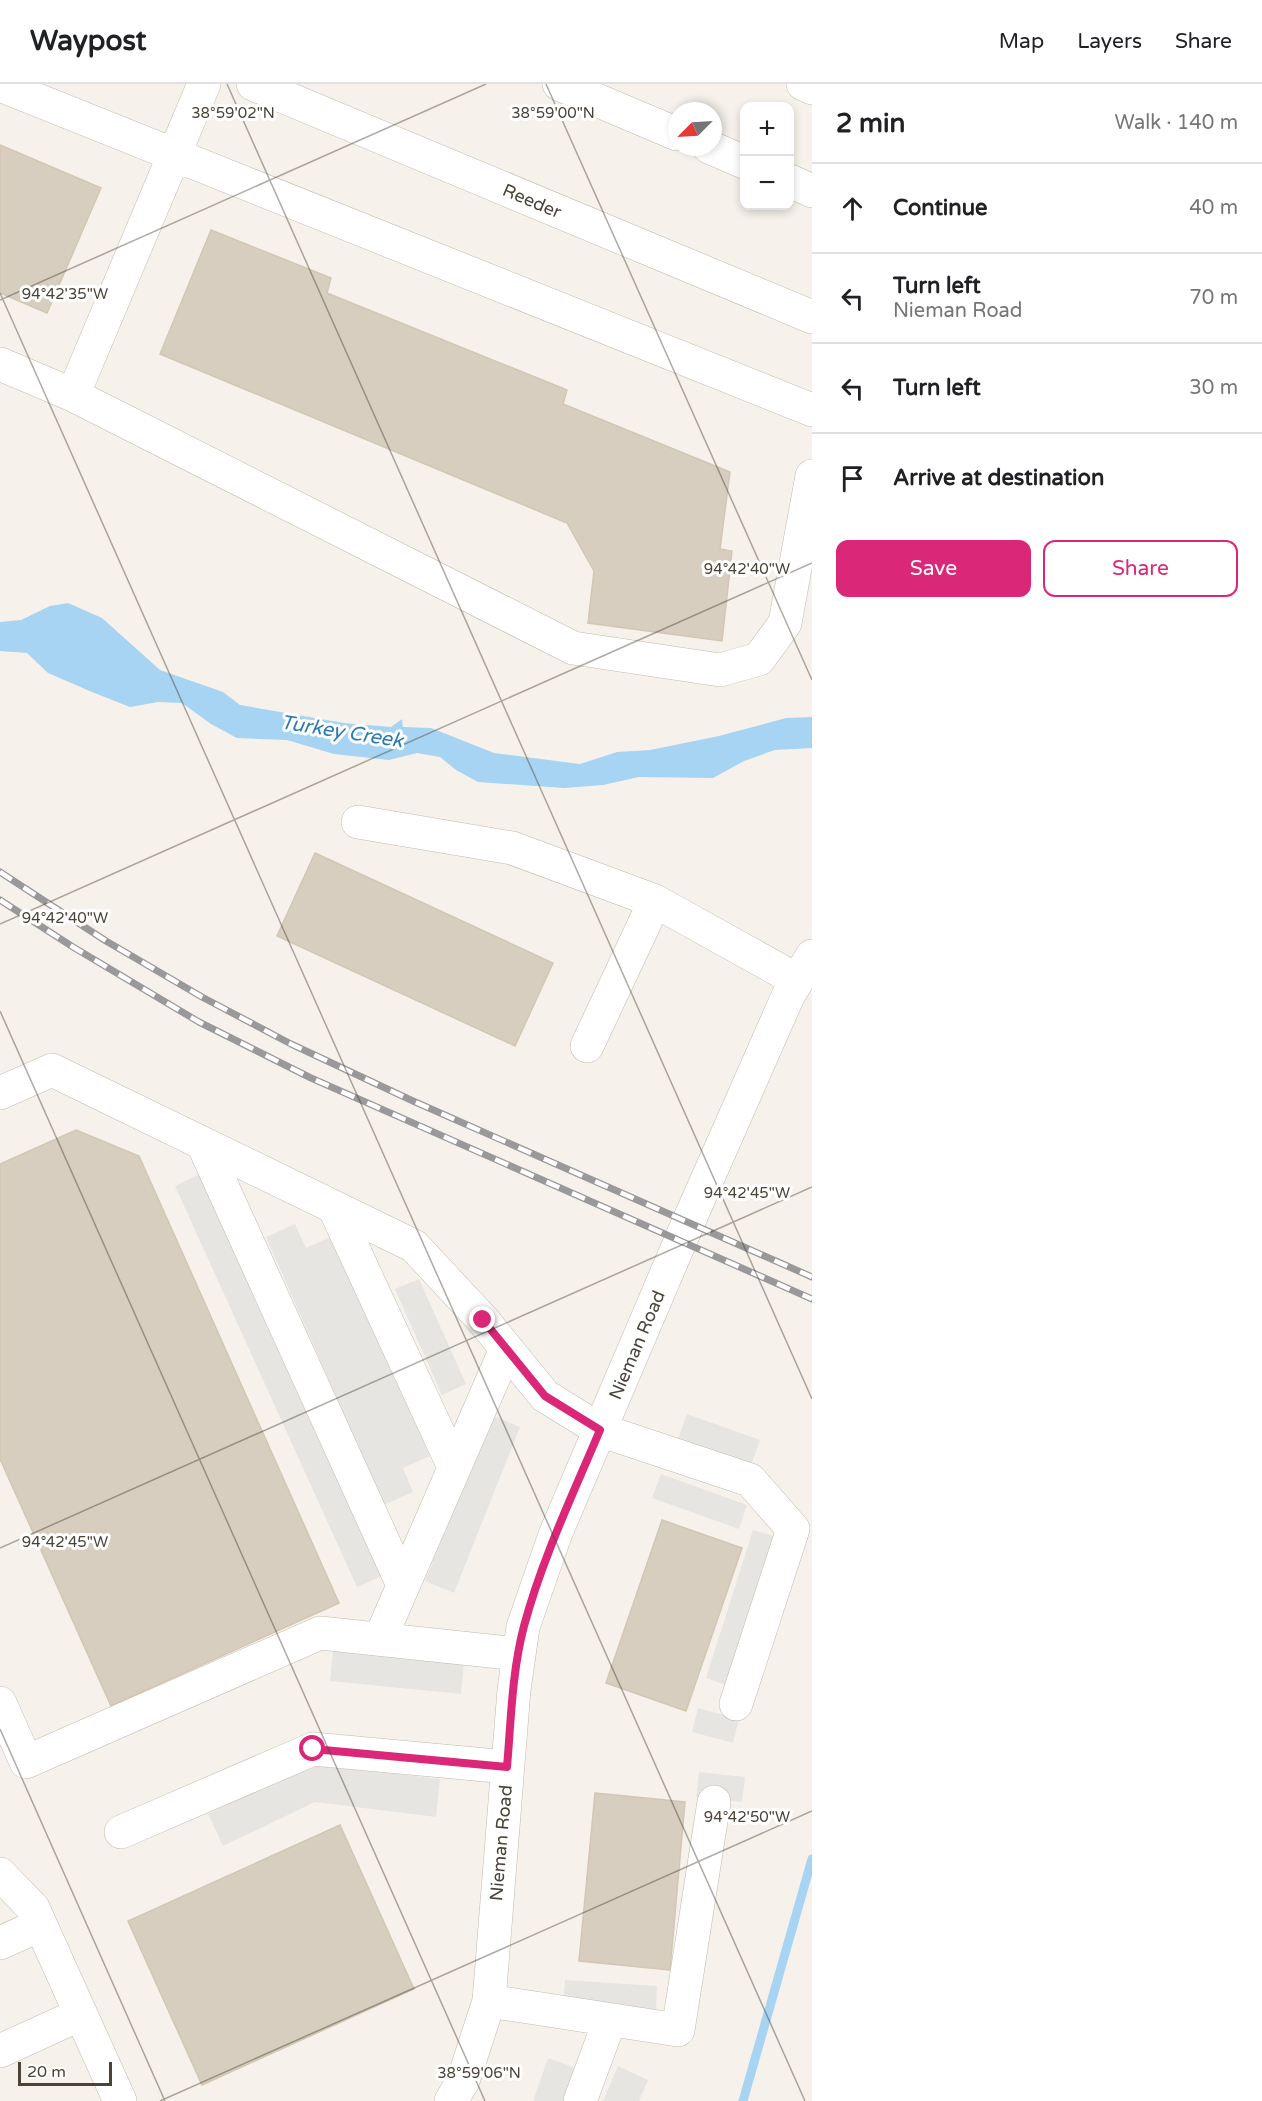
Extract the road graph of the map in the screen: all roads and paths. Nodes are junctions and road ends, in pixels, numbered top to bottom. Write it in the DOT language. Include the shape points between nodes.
graph roads {
  1 [pos="204,84"];
  2 [pos="253,84"];
  3 [pos="559,84"];
  4 [pos="803,84"];
  5 [pos="0,85"];
  6 [pos="812,88"];
  7 [pos="668,130"];
  8 [pos="722,153"];
  9 [pos="175,155"];
  10 [pos="740,160"];
  11 [pos="794,183"];
  12 [pos="812,190"];
  13 [pos="812,317"];
  14 [pos="0,364"];
  15 [pos="74,395"];
  16 [pos="812,410"];
  17 [pos="812,476"];
  18 [pos="358,822"];
  19 [pos="655,901"];
  20 [pos="804,968"];
  21 [pos="587,1046"];
  22 [pos="0,1093"];
  23 [pos="203,1144"];
  24 [pos="334,1207"];
  25 [pos="506,1348"];
  26 [pos="600,1430"];
  27 [pos="454,1467"];
  28 [pos="403,1585"];
  29 [pos="380,1639"];
  30 [pos="519,1654"];
  31 [pos="0,1703"];
  32 [pos="735,1704"];
  33 [pos="507,1767"];
  34 [pos="714,1802"];
  35 [pos="121,1832"];
  36 [pos="0,1874"];
  37 [pos="40,1925"];
  38 [pos="0,1942"];
  39 [pos="489,2001"];
  40 [pos="81,2014"];
  41 [pos="610,2020"];
  42 [pos="0,2051"];
  43 [pos="118,2101"];
  44 [pos="451,2101"];
  45 [pos="580,2101"];
  1 -- 9 [label="street"];
  2 -- 13 [label="street, Reeder"];
  3 -- 7 [label="street"];
  4 -- 6 [label="street"];
  5 -- 9 [label="street"];
  8 -- 10 [label="street"];
  9 -- 15 [label="street"];
  9 -- 16 [label="street"];
  11 -- 12 [label="street"];
  14 -- 15 [label="street"];
  15 -- 17 [label="street" via="573,648 720,670 759,659 785,623"];
  18 -- 19 [label="street" via="512,848"];
  19 -- 20 [label="street"];
  19 -- 21 [label="street"];
  20 -- 26 [label="street, Nieman Road" via="688,1223"];
  22 -- 23 [label="street" via="52,1071"];
  23 -- 24 [label="street"];
  23 -- 28 [label="street"];
  24 -- 25 [label="street" via="414,1246"];
  24 -- 27 [label="street"];
  25 -- 26 [label="street" via="545,1396"];
  25 -- 27 [label="street"];
  26 -- 30 [label="street, Nieman Road" via="555,1535 524,1627"];
  26 -- 32 [label="street" via="750,1480 793,1528"];
  27 -- 28 [label="street"];
  28 -- 29 [label="street"];
  29 -- 30 [label="street"];
  29 -- 31 [label="street" via="320,1633 26,1762"];
  30 -- 33 [label="street, Nieman Road"];
  33 -- 35 [label="street" via="313,1749"];
  33 -- 39 [label="street, Nieman Road"];
  34 -- 41 [label="street" via="678,2031"];
  36 -- 37 [label="street" via="33,1908"];
  37 -- 38 [label="street"];
  37 -- 40 [label="street"];
  39 -- 41 [label="street"];
  39 -- 44 [label="street, Nieman Road" via="463,2081"];
  40 -- 42 [label="street"];
  40 -- 43 [label="street"];
  41 -- 45 [label="street"];
}
